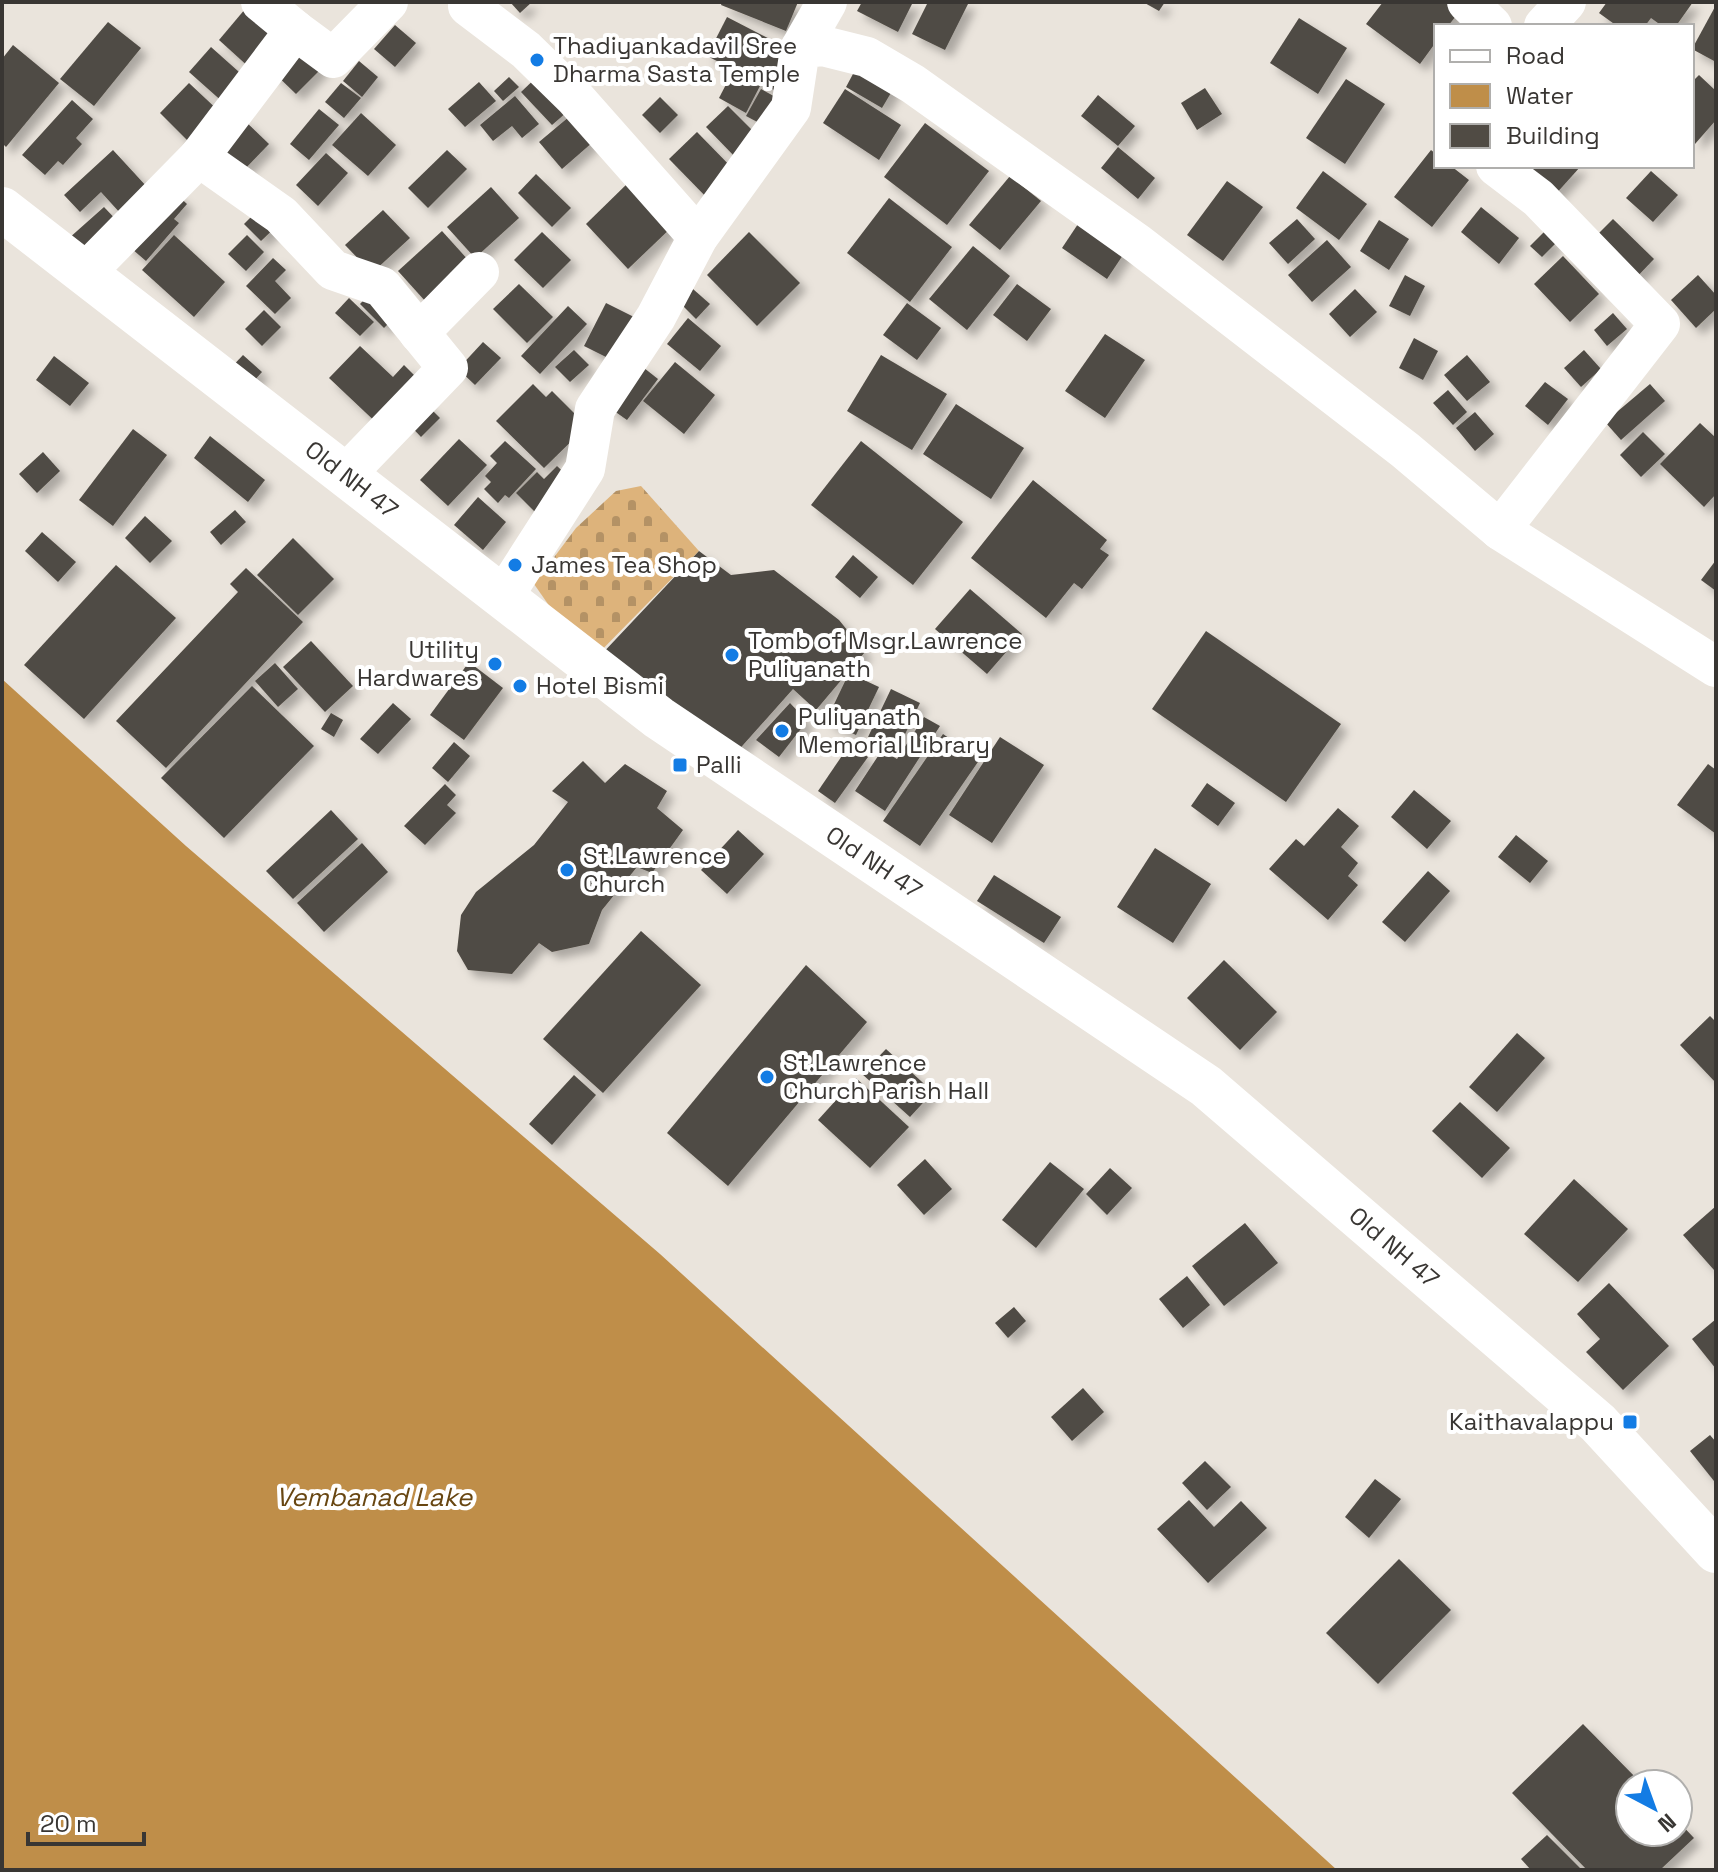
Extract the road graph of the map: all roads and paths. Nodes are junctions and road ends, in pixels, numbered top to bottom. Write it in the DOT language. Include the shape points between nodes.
graph roads {
  1 [pos="261,2"];
  2 [pos="388,2"];
  3 [pos="827,2"];
  4 [pos="1467,2"];
  5 [pos="1566,2"];
  6 [pos="467,3"];
  7 [pos="1490,24"];
  8 [pos="1546,24"];
  9 [pos="295,30"];
  10 [pos="800,49"];
  11 [pos="199,157"];
  12 [pos="1499,168"];
  13 [pos="2,209"];
  14 [pos="698,237"];
  15 [pos="479,272"];
  16 [pos="85,273"];
  17 [pos="419,333"];
  18 [pos="345,475"];
  19 [pos="1500,530"];
  20 [pos="503,597"];
  21 [pos="1716,667"];
  22 [pos="1716,1551"];
  1 -- 9 [label="street"];
  2 -- 9 [label="street" via="333,58"];
  3 -- 10 [label="street"];
  4 -- 7 [label="street"];
  5 -- 8 [label="street"];
  6 -- 14 [label="street" via="575,98"];
  9 -- 11 [label="street"];
  10 -- 14 [label="street" via="791,108"];
  10 -- 19 [label="street" via="823,46 867,57 913,84 1138,244"];
  11 -- 16 [label="street"];
  11 -- 17 [label="street" via="281,215 333,270 382,287"];
  12 -- 19 [label="street" via="1538,198 1660,324"];
  13 -- 16 [label="main road, Old NH 47"];
  14 -- 20 [label="street" via="656,317 595,409 585,469"];
  15 -- 17 [label="street"];
  16 -- 18 [label="main road, Old NH 47"];
  17 -- 18 [label="street" via="448,368"];
  18 -- 20 [label="main road, Old NH 47"];
  19 -- 21 [label="street"];
  20 -- 22 [label="main road, Old NH 47" via="659,718 1206,1086 1598,1423"];
}
